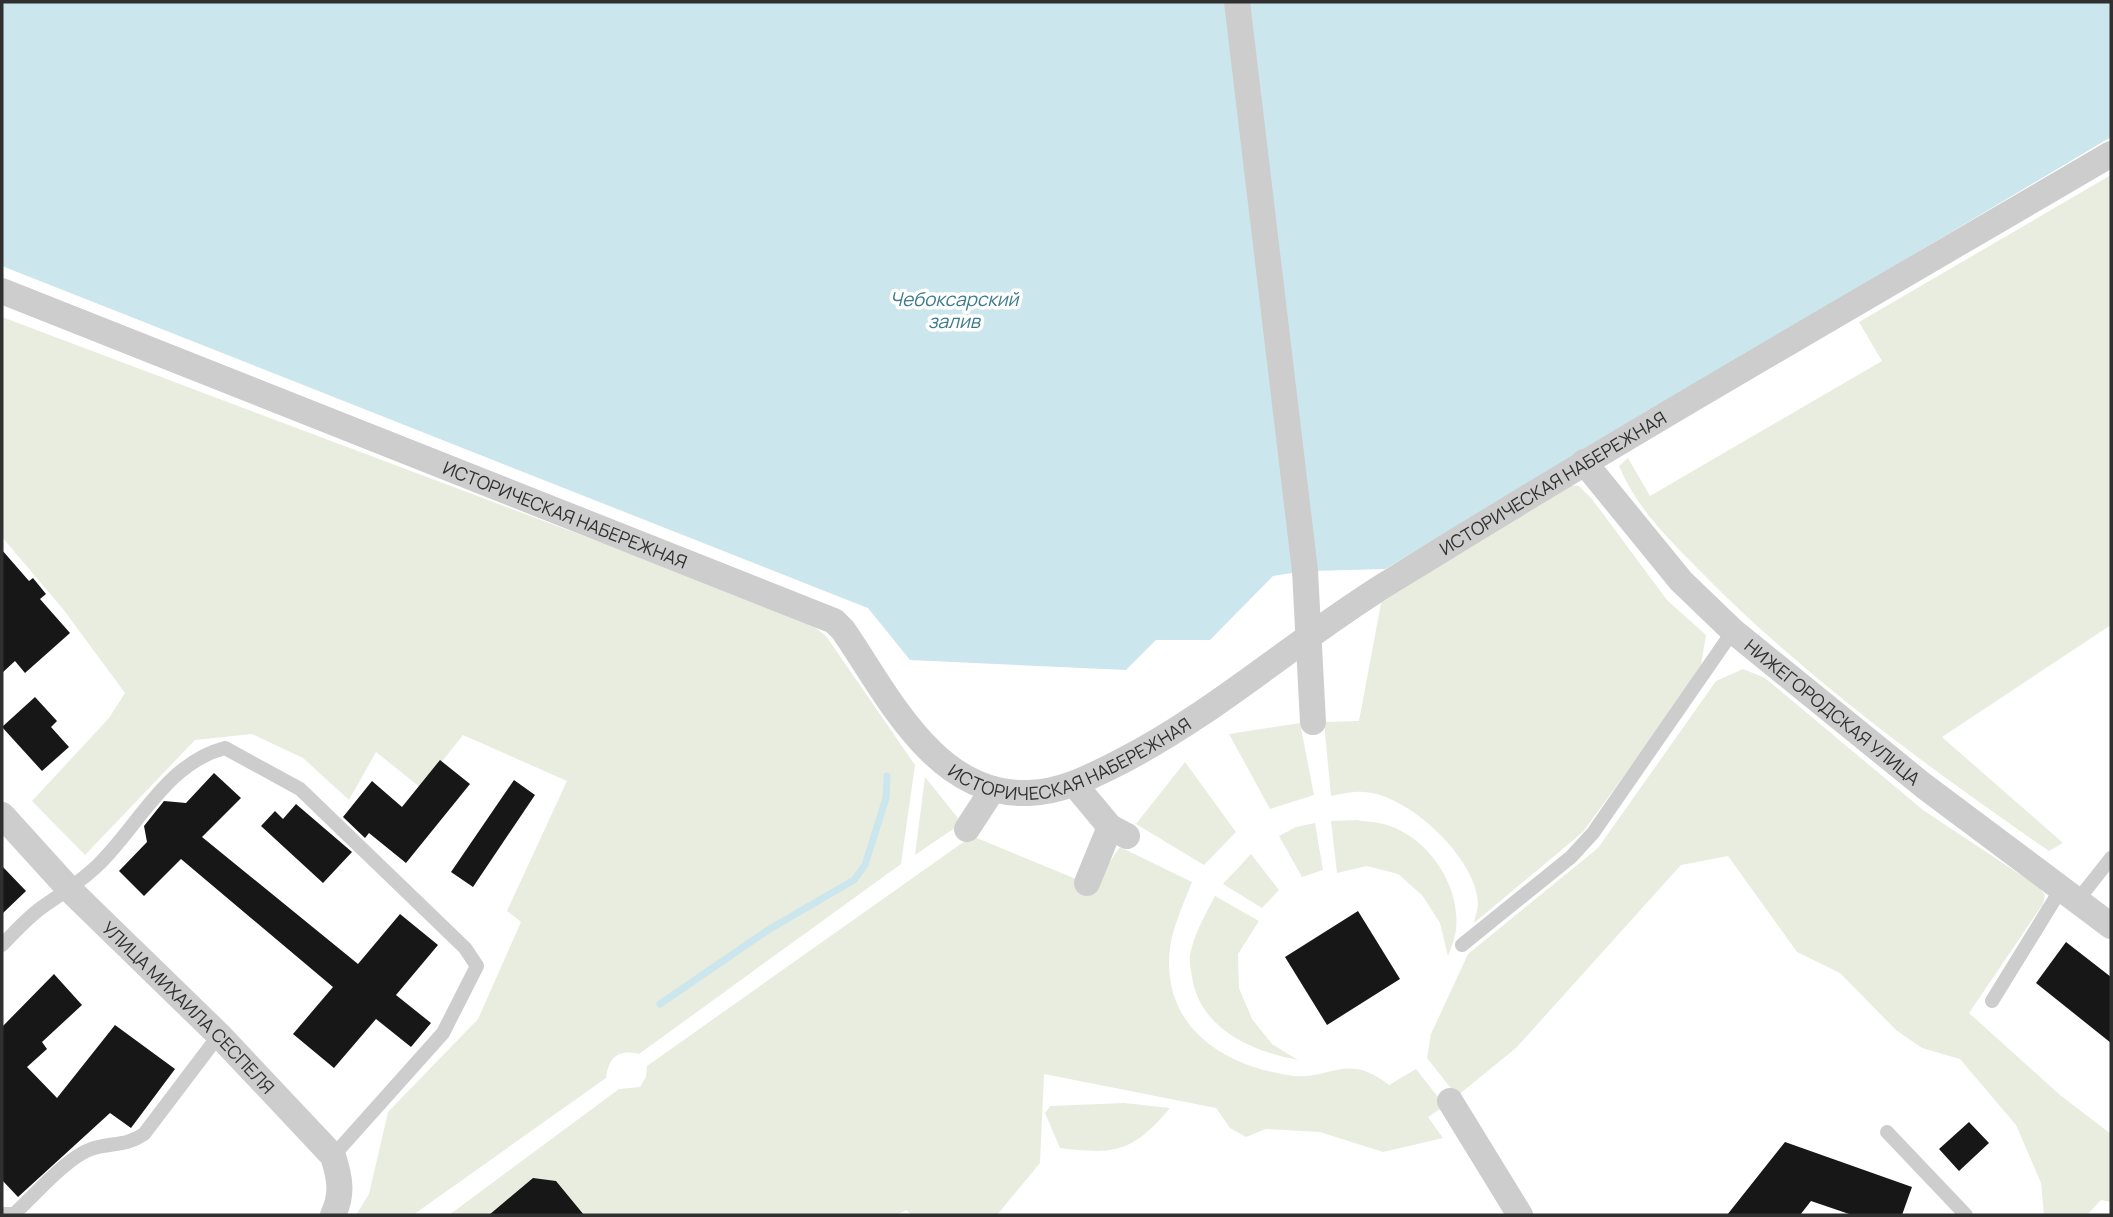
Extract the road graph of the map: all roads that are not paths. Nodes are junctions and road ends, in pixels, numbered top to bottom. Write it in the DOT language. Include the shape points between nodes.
graph roads {
  1 [pos="1237,2"];
  2 [pos="2111,154"];
  3 [pos="2,291"];
  4 [pos="1584,462"];
  5 [pos="1733,631"];
  6 [pos="1306,640"];
  7 [pos="1313,722"];
  8 [pos="1074,785"];
  9 [pos="993,789"];
  10 [pos="2,815"];
  11 [pos="967,829"];
  12 [pos="2111,858"];
  13 [pos="1087,883"];
  14 [pos="71,891"];
  15 [pos="2069,895"];
  16 [pos="2111,926"];
  17 [pos="2,945"];
  18 [pos="1462,945"];
  19 [pos="1992,1001"];
  20 [pos="219,1035"];
  21 [pos="1450,1101"];
  22 [pos="1887,1132"];
  23 [pos="333,1156"];
  24 [pos="2,1214"];
  25 [pos="333,1215"];
  26 [pos="1520,1215"];
  27 [pos="1966,1215"];
  1 -- 6 [label="street" via="1305,571"];
  2 -- 4 [label="street, ИСТОРИЧЕСКАЯ НАБЕРЕЖНАЯ"];
  3 -- 9 [label="street, ИСТОРИЧЕСКАЯ НАБЕРЕЖНАЯ" via="834,621 922,745 962,776"];
  4 -- 5 [label="street, НИЖЕГОРОДСКАЯ УЛИЦА" via="1681,581"];
  4 -- 6 [label="street, ИСТОРИЧЕСКАЯ НАБЕРЕЖНАЯ" via="1382,586"];
  5 -- 15 [label="street, НИЖЕГОРОДСКАЯ УЛИЦА" via="1924,786"];
  5 -- 18 [label="lane" via="1593,833 1571,857"];
  6 -- 7 [label="street"];
  6 -- 8 [label="street, ИСТОРИЧЕСКАЯ НАБЕРЕЖНАЯ" via="1165,738"];
  8 -- 9 [label="street, ИСТОРИЧЕСКАЯ НАБЕРЕЖНАЯ" via="1028,793"];
  8 -- 13 [label="street" via="1119,832"];
  9 -- 11 [label="street"];
  10 -- 14 [label="street, УЛИЦА МИХАИЛА СЕСПЕЛЯ"];
  12 -- 15 [label="lane"];
  14 -- 17 [label="lane" via="40,909"];
  14 -- 20 [label="street, УЛИЦА МИХАИЛА СЕСПЕЛЯ"];
  14 -- 23 [label="lane" via="100,864 176,774 208,752 225,748 300,789 465,948 477,966 443,1033"];
  15 -- 16 [label="street, НИЖЕГОРОДСКАЯ УЛИЦА"];
  15 -- 19 [label="lane"];
  20 -- 23 [label="street, УЛИЦА МИХАИЛА СЕСПЕЛЯ"];
  20 -- 24 [label="lane" via="144,1134 130,1143 92,1149 14,1214"];
  21 -- 26 [label="street"];
  22 -- 27 [label="lane"];
  23 -- 25 [label="street" via="340,1178 340,1201"];
}
